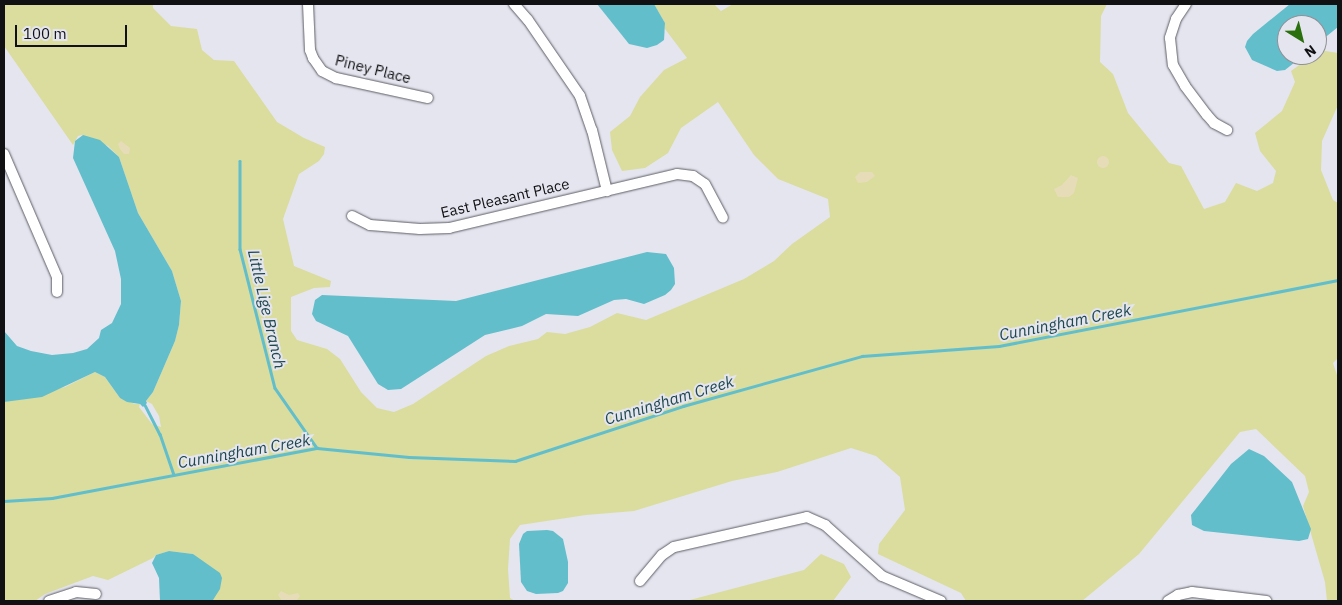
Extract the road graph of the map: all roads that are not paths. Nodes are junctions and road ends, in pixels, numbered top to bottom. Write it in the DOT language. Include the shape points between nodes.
graph roads {
  1 [pos="308,4"];
  2 [pos="514,4"];
  3 [pos="1186,4"];
  4 [pos="428,98"];
  5 [pos="1227,130"];
  6 [pos="4,154"];
  7 [pos="607,191"];
  8 [pos="352,216"];
  9 [pos="723,218"];
  10 [pos="57,292"];
  11 [pos="640,581"];
  12 [pos="96,594"];
  13 [pos="49,601"];
  14 [pos="941,601"];
  15 [pos="1168,601"];
  16 [pos="1266,601"];
  1 -- 4 [label="street, Piney Place" via="310,50 322,71 336,78"];
  2 -- 7 [label="street" via="580,96"];
  3 -- 5 [label="street" via="1176,19 1170,38 1173,65 1207,115"];
  6 -- 10 [label="street" via="57,277"];
  7 -- 8 [label="street, East Pleasant Place" via="434,230 370,225"];
  7 -- 9 [label="street, East Pleasant Place" via="685,174 705,184"];
  11 -- 14 [label="street" via="662,555 674,547 807,517 825,525 882,576"];
  12 -- 13 [label="street" via="76,592"];
  15 -- 16 [label="street" via="1192,592"];
}
